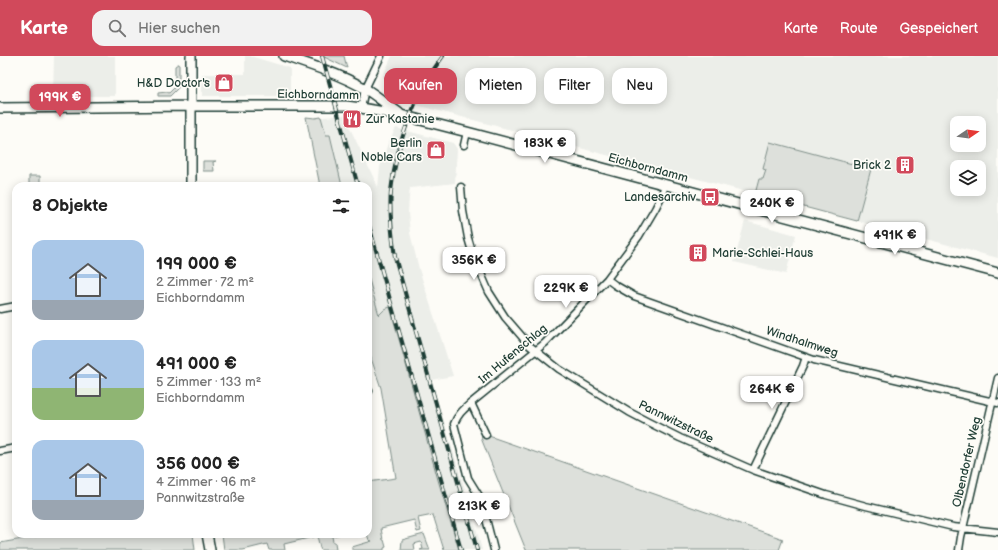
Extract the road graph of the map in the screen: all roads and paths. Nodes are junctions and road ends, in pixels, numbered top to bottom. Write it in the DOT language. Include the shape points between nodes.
graph roads {
  1 [pos="191,56"];
  2 [pos="284,56"];
  3 [pos="381,56"];
  4 [pos="365,89"];
  5 [pos="191,106"];
  6 [pos="0,108"];
  7 [pos="361,108"];
  8 [pos="401,115"];
  9 [pos="467,132"];
  10 [pos="464,145"];
  11 [pos="192,182"];
  12 [pos="665,185"];
  13 [pos="461,187"];
  14 [pos="998,273"];
  15 [pos="607,279"];
  16 [pos="12,307"];
  17 [pos="0,309"];
  18 [pos="536,351"];
  19 [pos="806,357"];
  20 [pos="998,378"];
  21 [pos="995,402"];
  22 [pos="471,403"];
  23 [pos="486,435"];
  24 [pos="12,449"];
  25 [pos="0,451"];
  26 [pos="753,470"];
  27 [pos="963,528"];
  28 [pos="998,532"];
  29 [pos="208,538"];
  30 [pos="210,550"];
  31 [pos="494,550"];
  32 [pos="959,550"];
  1 -- 5 [label="main road"];
  2 -- 4 [label="main road" via="310,64"];
  3 -- 4 [label="street"];
  4 -- 7 [label="street"];
  4 -- 8 [label="main road"];
  5 -- 6 [label="main road, Eichborndamm"];
  5 -- 7 [label="main road, Eichborndamm"];
  5 -- 11 [label="main road"];
  7 -- 8 [label="main road, Eichborndamm"];
  8 -- 9 [label="main road, Eichborndamm"];
  9 -- 10 [label="street"];
  9 -- 12 [label="main road, Eichborndamm"];
  12 -- 14 [label="main road, Eichborndamm"];
  12 -- 15 [label="street, Im Hufenschlag" via="639,236"];
  13 -- 18 [label="street, Pannwitzstraße" via="468,238 483,279 505,317"];
  15 -- 18 [label="street, Im Hufenschlag"];
  15 -- 19 [label="street, Windhalmweg" via="634,296"];
  16 -- 17 [label="street"];
  18 -- 22 [label="street, Im Hufenschlag"];
  18 -- 26 [label="street, Pannwitzstraße" via="559,369 635,415"];
  19 -- 21 [label="street, Windhalmweg"];
  19 -- 26 [label="street"];
  20 -- 21 [label="street, Olbendorfer Weg"];
  21 -- 27 [label="street, Olbendorfer Weg"];
  22 -- 23 [label="street"];
  22 -- 31 [label="street, Im Hufenschlag" via="461,411 454,424 468,478 481,499"];
  24 -- 25 [label="street"];
  26 -- 27 [label="street, Pannwitzstraße" via="826,495"];
  27 -- 28 [label="street, Pannwitzstraße"];
  27 -- 32 [label="street, Olbendorfer Weg"];
  29 -- 30 [label="main road"];
}
